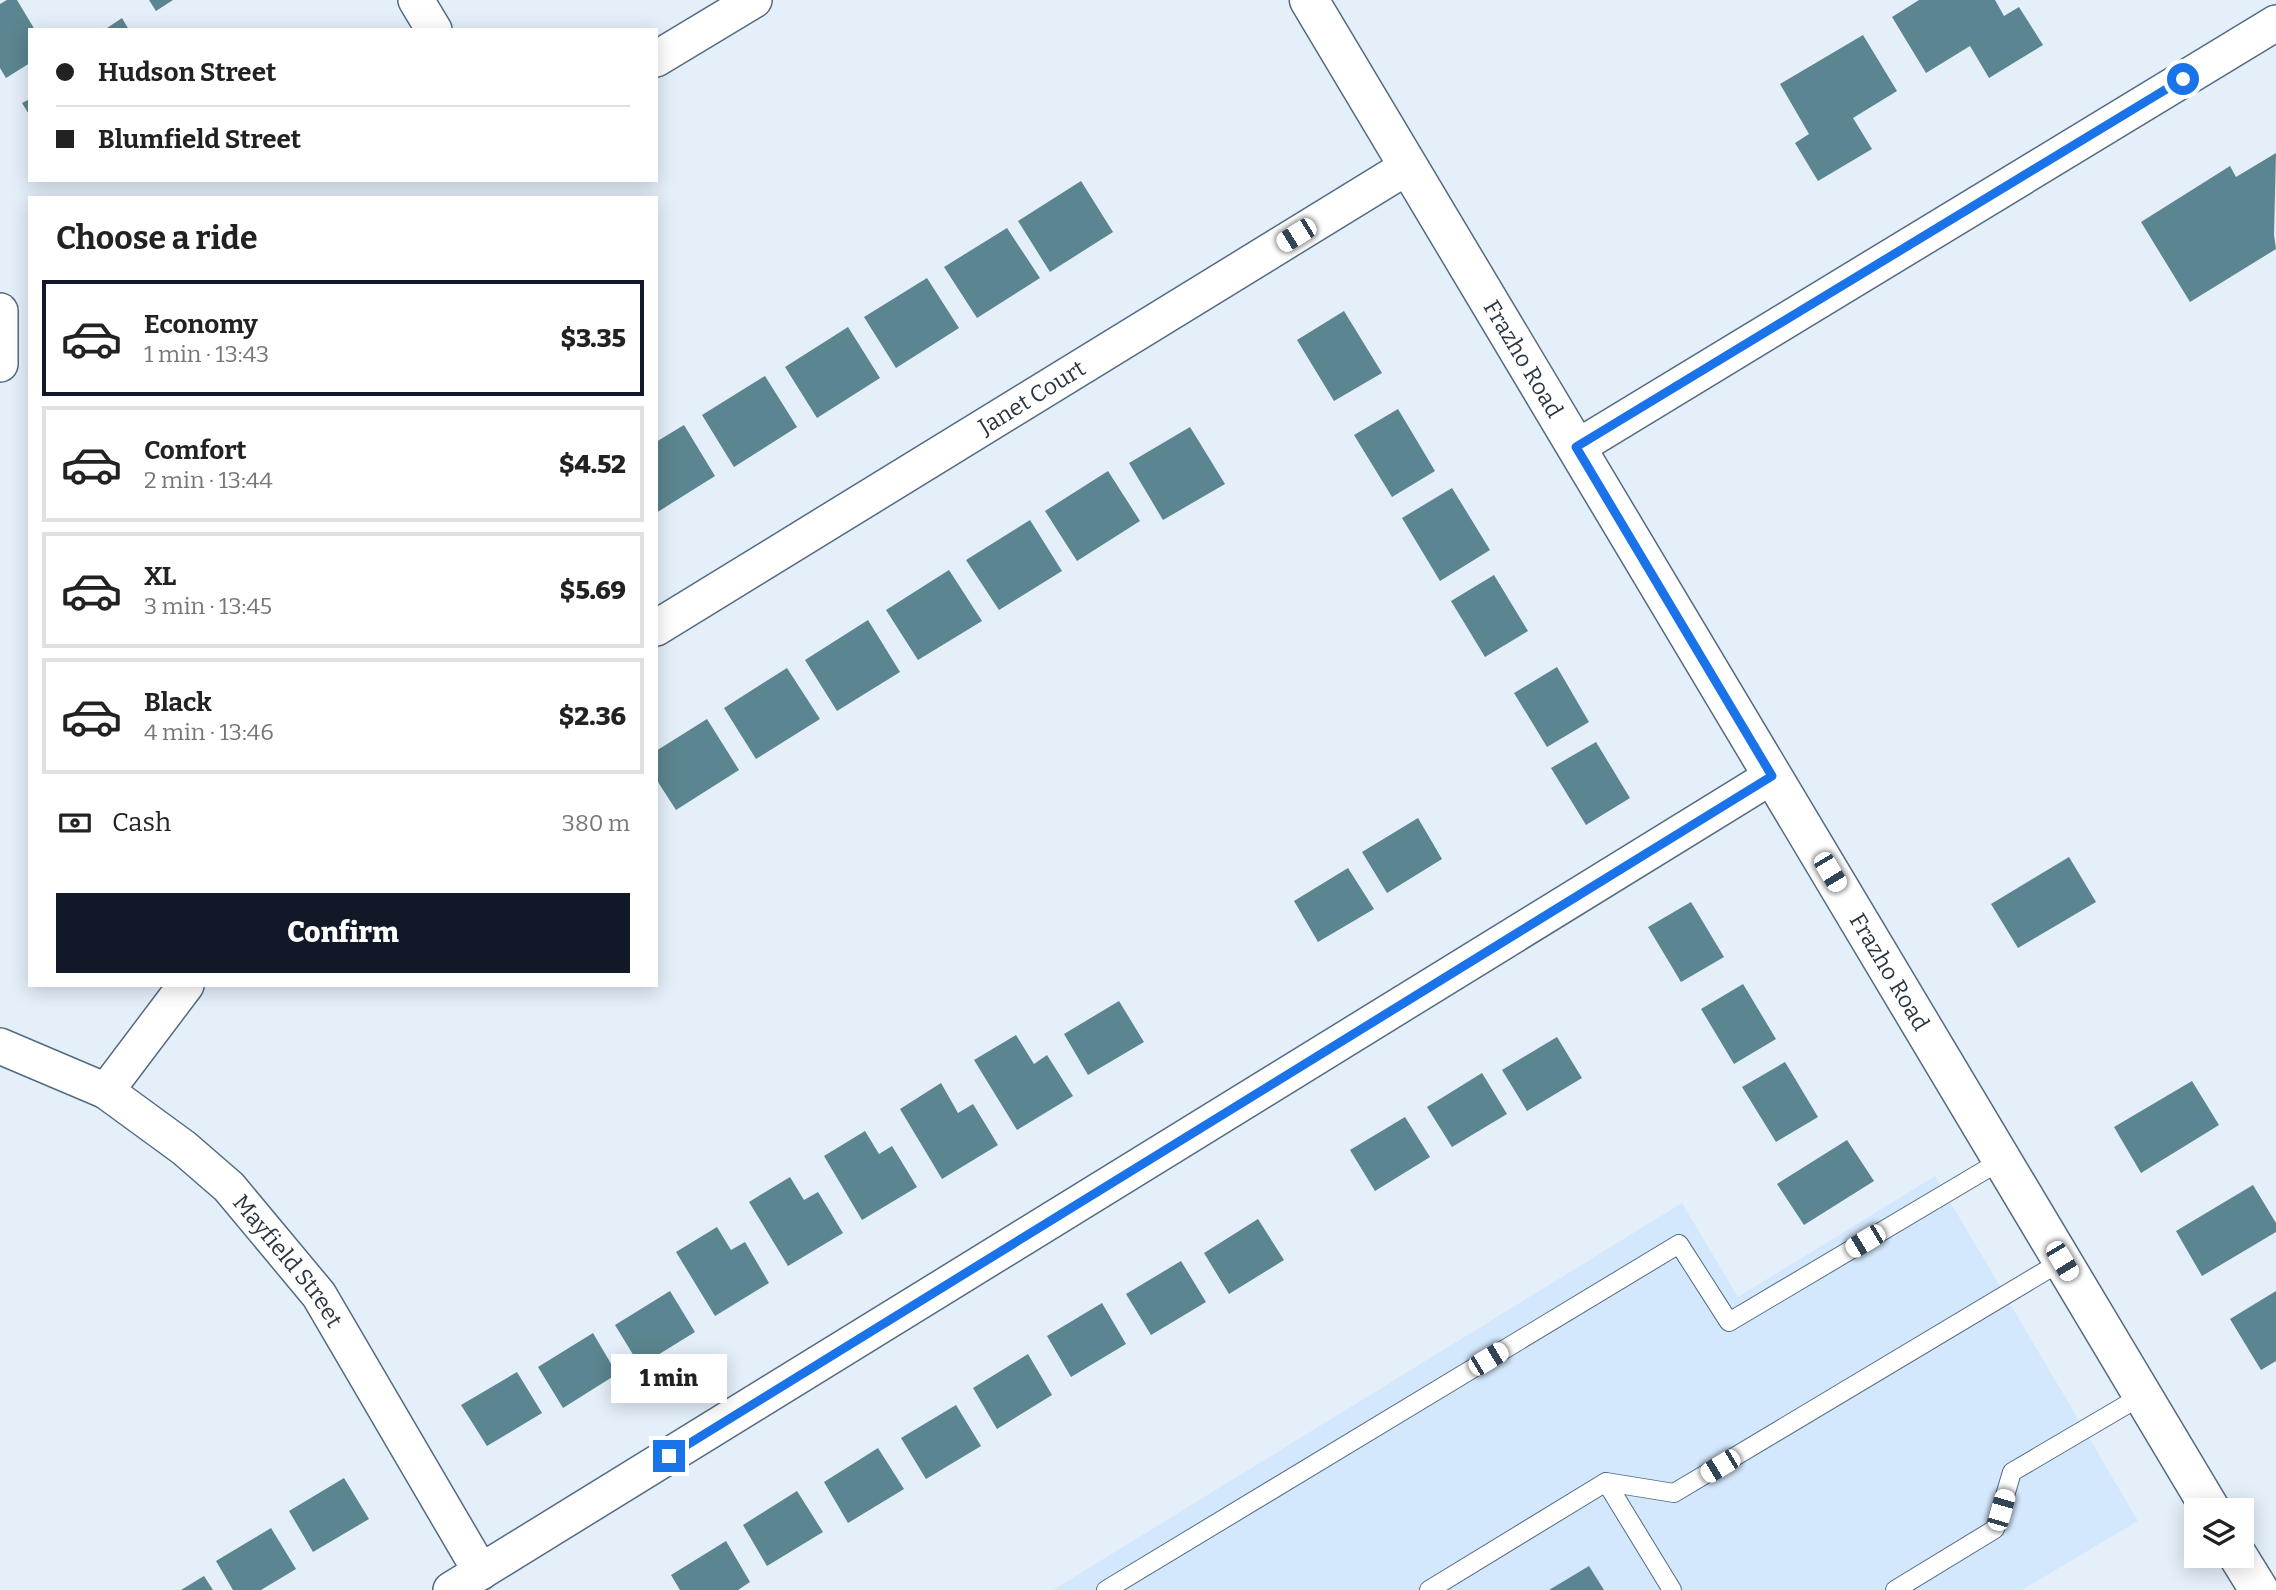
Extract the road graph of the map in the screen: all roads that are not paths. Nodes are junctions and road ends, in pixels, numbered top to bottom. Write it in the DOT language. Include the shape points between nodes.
graph roads {
  1 [pos="416,0"];
  2 [pos="754,0"];
  3 [pos="1309,0"];
  4 [pos="2276,23"];
  5 [pos="433,28"];
  6 [pos="658,58"];
  7 [pos="1407,167"];
  8 [pos="0,311"];
  9 [pos="0,364"];
  10 [pos="1576,447"];
  11 [pos="658,627"];
  12 [pos="1772,776"];
  13 [pos="184,987"];
  14 [pos="0,1046"];
  15 [pos="106,1091"];
  16 [pos="2002,1160"];
  17 [pos="2062,1261"];
  18 [pos="2143,1395"];
  19 [pos="1606,1482"];
  20 [pos="2204,1498"];
  21 [pos="2245,1568"];
  22 [pos="481,1572"];
  23 [pos="451,1590"];
  24 [pos="1106,1590"];
  25 [pos="1429,1590"];
  26 [pos="1672,1590"];
  27 [pos="1895,1590"];
  28 [pos="2259,1590"];
  1 -- 5 [label="street"];
  2 -- 6 [label="street"];
  3 -- 7 [label="street, Frazho Road"];
  4 -- 10 [label="street"];
  7 -- 10 [label="street, Frazho Road"];
  7 -- 11 [label="street, Janet Court"];
  8 -- 9 [label="street"];
  10 -- 12 [label="street, Frazho Road"];
  12 -- 16 [label="street, Frazho Road"];
  12 -- 22 [label="street"];
  13 -- 15 [label="street"];
  14 -- 15 [label="street, Mayfield Street"];
  15 -- 22 [label="street, Mayfield Street" via="184,1148 229,1188 312,1286"];
  16 -- 17 [label="street, Frazho Road"];
  16 -- 24 [label="lane" via="1729,1322 1679,1244"];
  17 -- 18 [label="street, Frazho Road"];
  17 -- 19 [label="lane" via="1674,1493"];
  18 -- 20 [label="street, Frazho Road"];
  18 -- 27 [label="lane" via="2012,1472 1995,1530"];
  19 -- 25 [label="lane"];
  19 -- 26 [label="lane"];
  21 -- 28 [label="street"];
  22 -- 23 [label="street"];
}
